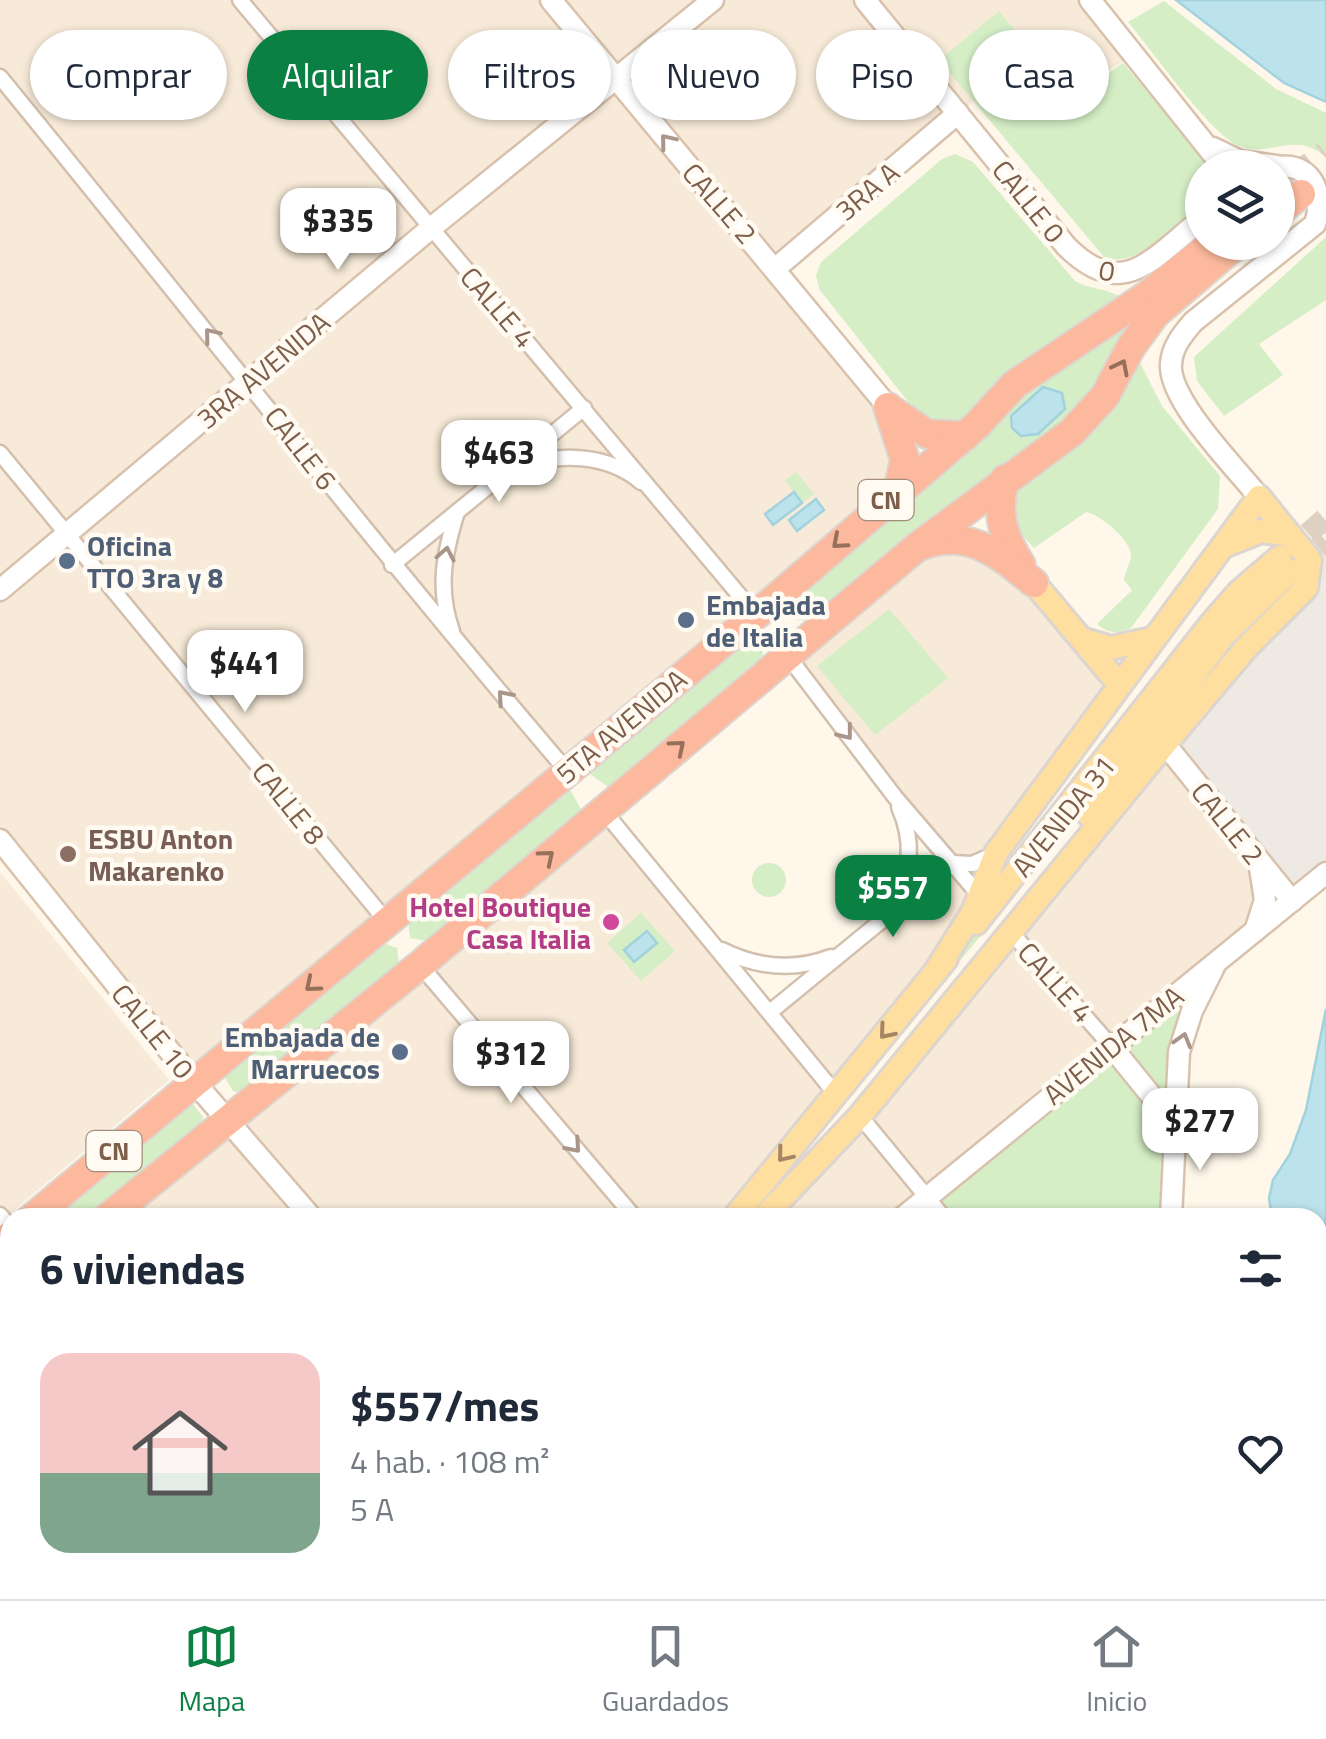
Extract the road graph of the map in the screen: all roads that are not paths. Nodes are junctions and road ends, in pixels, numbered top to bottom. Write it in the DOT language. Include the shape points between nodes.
graph roads {
  1 [pos="240,0"];
  2 [pos="551,0"];
  3 [pos="713,0"];
  4 [pos="865,0"];
  5 [pos="1090,0"];
  6 [pos="0,78"];
  7 [pos="616,80"];
  8 [pos="958,114"];
  9 [pos="1202,141"];
  10 [pos="985,146"];
  11 [pos="916,149"];
  12 [pos="1209,150"];
  13 [pos="1218,150"];
  14 [pos="1295,177"];
  15 [pos="431,228"];
  16 [pos="1185,232"];
  17 [pos="1295,240"];
  18 [pos="808,241"];
  19 [pos="1080,260"];
  20 [pos="1191,260"];
  21 [pos="1218,260"];
  22 [pos="1269,260"];
  23 [pos="776,268"];
  24 [pos="809,309"];
  25 [pos="249,381"];
  26 [pos="888,407"];
  27 [pos="584,408"];
  28 [pos="965,436"];
  29 [pos="0,453"];
  30 [pos="513,465"];
  31 [pos="1241,474"];
  32 [pos="1005,479"];
  33 [pos="898,490"];
  34 [pos="1259,496"];
  35 [pos="661,498"];
  36 [pos="458,510"];
  37 [pos="1237,526"];
  38 [pos="69,535"];
  39 [pos="1290,535"];
  40 [pos="1223,546"];
  41 [pos="917,547"];
  42 [pos="392,565"];
  43 [pos="1034,582"];
  44 [pos="0,590"];
  45 [pos="756,615"];
  46 [pos="1081,638"];
  47 [pos="1152,638"];
  48 [pos="786,656"];
  49 [pos="473,660"];
  50 [pos="1118,683"];
  51 [pos="1165,744"];
  52 [pos="567,771"];
  53 [pos="895,797"];
  54 [pos="603,810"];
  55 [pos="0,840"];
  56 [pos="996,853"];
  57 [pos="1256,857"];
  58 [pos="952,864"];
  59 [pos="1326,874"];
  60 [pos="980,896"];
  61 [pos="1292,901"];
  62 [pos="889,915"];
  63 [pos="387,922"];
  64 [pos="1255,931"];
  65 [pos="1011,932"];
  66 [pos="717,947"];
  67 [pos="842,953"];
  68 [pos="1217,961"];
  69 [pos="420,966"];
  70 [pos="936,970"];
  71 [pos="770,1012"];
  72 [pos="1111,1046"];
  73 [pos="196,1084"];
  74 [pos="836,1093"];
  75 [pos="860,1116"];
  76 [pos="228,1120"];
  77 [pos="1175,1125"];
  78 [pos="927,1197"];
  79 [pos="44,1208"];
  80 [pos="120,1208"];
  81 [pos="303,1208"];
  82 [pos="626,1208"];
  83 [pos="742,1208"];
  84 [pos="771,1208"];
  85 [pos="773,1208"];
  86 [pos="914,1208"];
  87 [pos="936,1208"];
  88 [pos="1171,1208"];
  1 -- 15 [label="street, CALLE 4"];
  2 -- 7 [label="main road, CALLE 2"];
  3 -- 7 [label="main road, 3RA AVENIDA"];
  4 -- 8 [label="main road, CALLE 0"];
  5 -- 9 [label="main road"];
  25 -- 6 [label="street, CALLE 6, one-way"];
  7 -- 15 [label="main road, 3RA AVENIDA"];
  23 -- 7 [label="main road, CALLE 2, one-way"];
  8 -- 10 [label="main road, CALLE 0"];
  8 -- 11 [label="main road, 3RA A"];
  9 -- 12 [label="main road"];
  9 -- 13 [label="main road"];
  10 -- 11 [label="main road" via="950,136"];
  10 -- 19 [label="main road, CALLE 0"];
  11 -- 18 [label="main road, 3RA A"];
  14 -- 17 [label="main road" via="1308,172 1321,191 1315,224"];
  15 -- 25 [label="main road, 3RA AVENIDA"];
  15 -- 27 [label="street, CALLE 4"];
  16 -- 19 [label="main road, 0" via="1136,270 1112,276"];
  18 -- 23 [label="main road, 3RA A"];
  18 -- 24 [label="main road" via="798,280"];
  20 -- 28 [label="highway, 5TA AVENIDA / CN" via="1044,361"];
  32 -- 21 [label="highway, 5TA AVENIDA / CN, one-way" via="1087,418 1155,314"];
  22 -- 31 [label="main road" via="1180,337 1171,364 1176,390"];
  23 -- 24 [label="main road, CALLE 2"];
  24 -- 26 [label="main road, CALLE 2"];
  25 -- 38 [label="main road, 3RA AVENIDA"];
  25 -- 42 [label="street, CALLE 6"];
  26 -- 28 [label="highway" via="927,434"];
  26 -- 33 [label="highway" via="904,460"];
  27 -- 30 [label="street"];
  27 -- 35 [label="street, CALLE 4"];
  28 -- 33 [label="highway, 5TA AVENIDA / CN"];
  29 -- 38 [label="street, CALLE 8"];
  30 -- 35 [label="street" via="555,456 594,459 630,473"];
  30 -- 36 [label="street"];
  31 -- 34 [label="main road"];
  31 -- 37 [label="main road"];
  32 -- 41 [label="highway, 5TA AVENIDA / CN"];
  32 -- 43 [label="highway" via="999,514 1004,536"];
  33 -- 45 [label="highway, 5TA AVENIDA / CN, one-way"];
  34 -- 37 [label="main road"];
  34 -- 39 [label="main road"];
  35 -- 45 [label="street, CALLE 4"];
  36 -- 42 [label="street"];
  49 -- 36 [label="street, one-way" via="451,630 441,592"];
  37 -- 40 [label="main road"];
  38 -- 44 [label="main road, 3RA AVENIDA"];
  38 -- 63 [label="street, CALLE 8"];
  39 -- 40 [label="main road" via="1261,530"];
  39 -- 51 [label="main road" via="1310,560 1306,588"];
  40 -- 47 [label="main road"];
  41 -- 43 [label="highway" via="938,539 986,546"];
  41 -- 48 [label="highway, 5TA AVENIDA / CN"];
  42 -- 49 [label="street, CALLE 6"];
  43 -- 46 [label="main road"];
  45 -- 52 [label="highway, 5TA AVENIDA / CN"];
  46 -- 47 [label="main road" via="1111,648"];
  46 -- 50 [label="main road"];
  47 -- 50 [label="main road"];
  48 -- 53 [label="street, one-way"];
  54 -- 48 [label="highway, 5TA AVENIDA / CN, one-way"];
  52 -- 49 [label="street, CALLE 6, one-way"];
  50 -- 56 [label="main road"];
  51 -- 57 [label="main road, CALLE 2"];
  51 -- 65 [label="main road"];
  52 -- 63 [label="highway, 5TA AVENIDA / CN"];
  53 -- 58 [label="street"];
  53 -- 62 [label="street" via="909,840 908,866"];
  54 -- 66 [label="street"];
  69 -- 54 [label="highway, 5TA AVENIDA / CN, one-way"];
  55 -- 73 [label="main road, CALLE 10"];
  56 -- 58 [label="street"];
  56 -- 60 [label="main road"];
  57 -- 61 [label="main road, CALLE 2"];
  57 -- 64 [label="main road" via="1265,900"];
  58 -- 60 [label="street"];
  58 -- 62 [label="street"];
  59 -- 61 [label="main road, AVENIDA 7MA"];
  60 -- 70 [label="main road"];
  61 -- 64 [label="main road, AVENIDA 7MA"];
  62 -- 67 [label="street"];
  63 -- 73 [label="highway, 5TA AVENIDA / CN, one-way"];
  64 -- 68 [label="main road, AVENIDA 7MA"];
  65 -- 72 [label="street, CALLE 4"];
  65 -- 75 [label="main road"];
  66 -- 67 [label="street" via="746,962 783,967"];
  66 -- 71 [label="street"];
  67 -- 71 [label="street"];
  68 -- 72 [label="main road, AVENIDA 7MA"];
  77 -- 68 [label="main road, one-way" via="1179,1052"];
  69 -- 76 [label="highway, 5TA AVENIDA / CN"];
  69 -- 82 [label="street, one-way"];
  70 -- 74 [label="main road, AVENIDA 31, one-way"];
  70 -- 84 [label="main road, AVENIDA 31" via="1239,592 1286,564"];
  71 -- 74 [label="street"];
  72 -- 77 [label="main road, CALLE 4"];
  72 -- 78 [label="main road, AVENIDA 7MA"];
  73 -- 76 [label="main road, CALLE 10"];
  73 -- 79 [label="highway, 5TA AVENIDA / CN"];
  74 -- 83 [label="main road, AVENIDA 31, one-way"];
  75 -- 78 [label="street"];
  75 -- 85 [label="main road"];
  76 -- 80 [label="highway, 5TA AVENIDA / CN"];
  76 -- 81 [label="main road, CALLE 10"];
  77 -- 88 [label="main road"];
  78 -- 86 [label="main road, AVENIDA 7MA"];
  78 -- 87 [label="street"];
}
